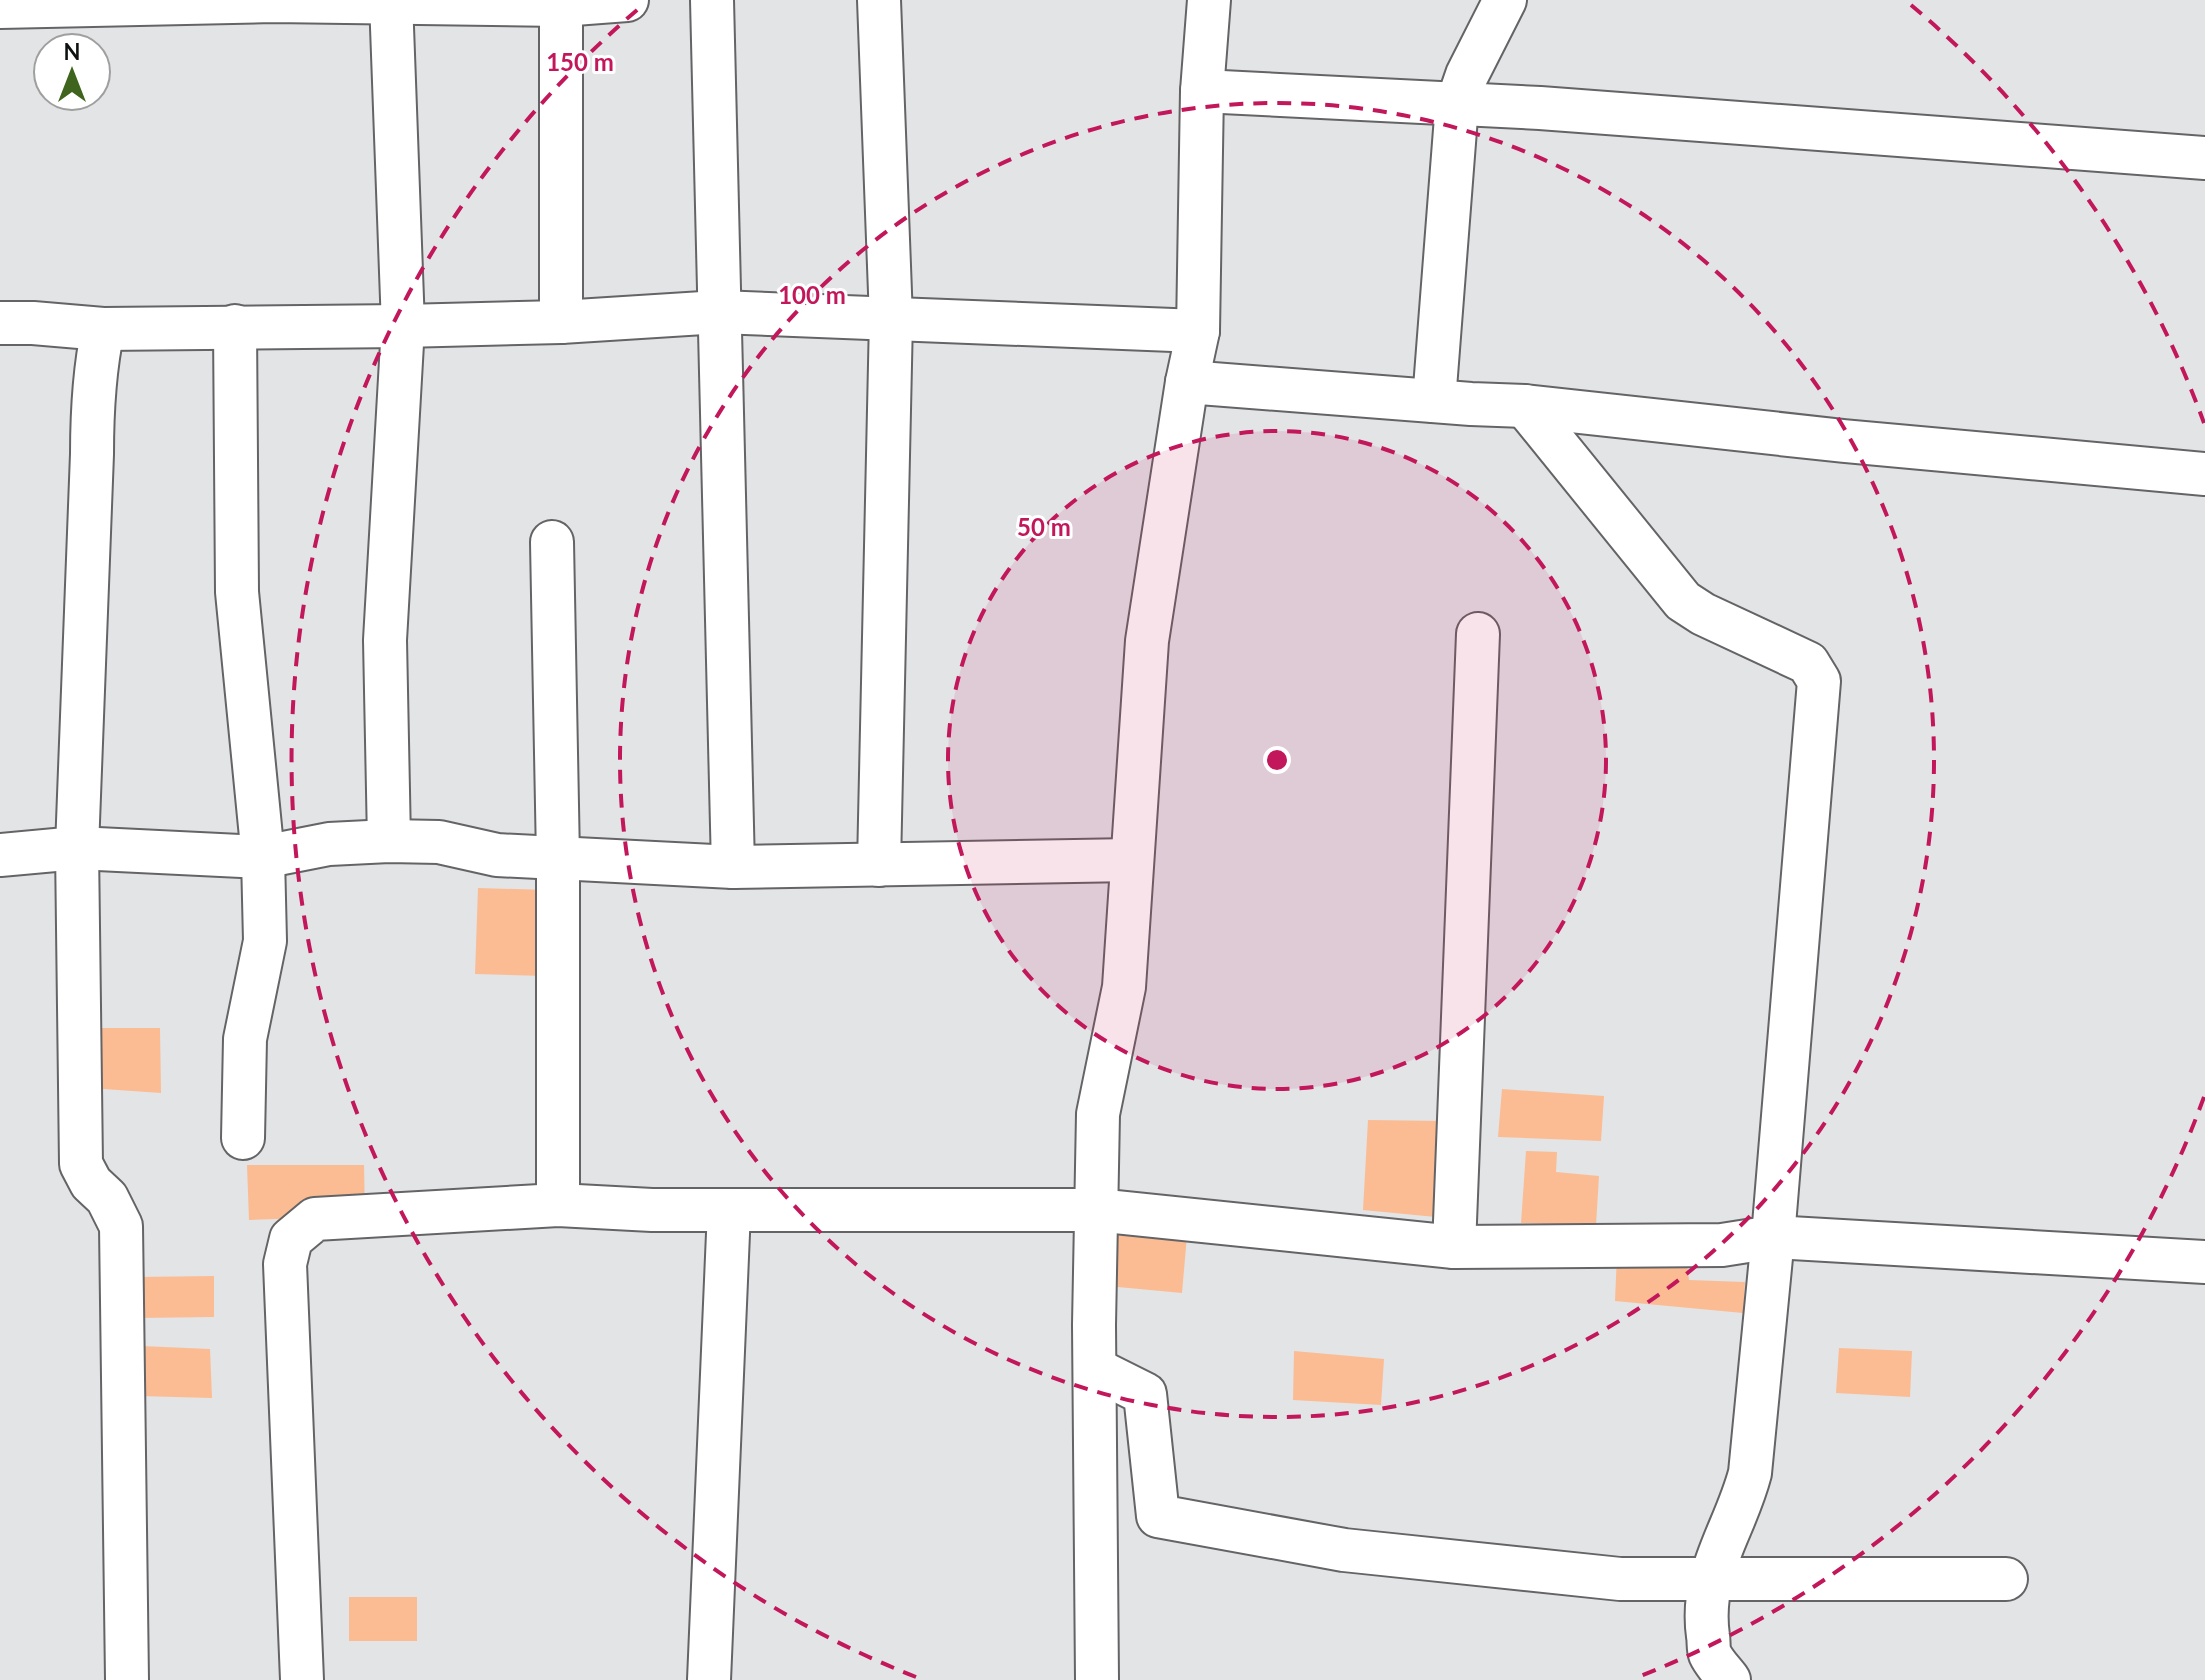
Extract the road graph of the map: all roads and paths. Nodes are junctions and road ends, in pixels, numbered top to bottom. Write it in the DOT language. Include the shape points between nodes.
graph roads {
  1 [pos="273,0"];
  2 [pos="627,0"];
  3 [pos="712,0"];
  4 [pos="879,0"];
  5 [pos="1209,0"];
  6 [pos="1505,0"];
  7 [pos="60,2"];
  8 [pos="391,2"];
  9 [pos="561,3"];
  10 [pos="0,7"];
  11 [pos="1202,91"];
  12 [pos="1457,104"];
  13 [pos="2205,158"];
  14 [pos="719,312"];
  15 [pos="891,319"];
  16 [pos="561,322"];
  17 [pos="0,323"];
  18 [pos="235,326"];
  19 [pos="403,326"];
  20 [pos="103,329"];
  21 [pos="1198,331"];
  22 [pos="1187,382"];
  23 [pos="1434,401"];
  24 [pos="1525,406"];
  25 [pos="2205,474"];
  26 [pos="552,542"];
  27 [pos="1478,634"];
  28 [pos="389,841"];
  29 [pos="77,848"];
  30 [pos="0,855"];
  31 [pos="263,857"];
  32 [pos="558,858"];
  33 [pos="1132,860"];
  34 [pos="879,865"];
  35 [pos="733,867"];
  36 [pos="243,1138"];
  37 [pos="558,1205"];
  38 [pos="729,1210"];
  39 [pos="1096,1210"];
  40 [pos="1773,1237"];
  41 [pos="1454,1247"];
  42 [pos="2205,1262"];
  43 [pos="1095,1369"];
  44 [pos="1709,1579"];
  45 [pos="2006,1579"];
  46 [pos="127,1680"];
  47 [pos="302,1680"];
  48 [pos="709,1680"];
  49 [pos="1097,1680"];
  50 [pos="1729,1680"];
  1 -- 7 [label="street"];
  1 -- 8 [label="street"];
  2 -- 9 [label="street"];
  3 -- 14 [label="street"];
  4 -- 15 [label="street"];
  5 -- 11 [label="street"];
  6 -- 12 [label="street"];
  7 -- 10 [label="street"];
  8 -- 9 [label="street"];
  8 -- 19 [label="street"];
  9 -- 16 [label="street"];
  11 -- 12 [label="street"];
  11 -- 21 [label="street"];
  12 -- 13 [label="street"];
  12 -- 23 [label="street"];
  14 -- 15 [label="street"];
  14 -- 16 [label="street"];
  14 -- 35 [label="street"];
  15 -- 21 [label="street"];
  15 -- 34 [label="street"];
  16 -- 19 [label="street"];
  17 -- 20 [label="street"];
  18 -- 19 [label="street"];
  18 -- 20 [label="street"];
  18 -- 31 [label="street" via="237,592"];
  19 -- 28 [label="street" via="385,640"];
  20 -- 29 [label="street" via="92,407"];
  21 -- 22 [label="street"];
  22 -- 23 [label="street"];
  22 -- 33 [label="street" via="1147,641"];
  23 -- 24 [label="street"];
  24 -- 25 [label="street"];
  24 -- 40 [label="street" via="1683,601 1808,663 1819,681"];
  26 -- 32 [label="street"];
  27 -- 41 [label="street"];
  28 -- 31 [label="street" via="329,844"];
  28 -- 32 [label="street" via="439,842 497,855"];
  29 -- 30 [label="street"];
  29 -- 31 [label="street"];
  29 -- 46 [label="street" via="81,1164 121,1226"];
  31 -- 36 [label="street" via="265,941 245,1039"];
  32 -- 35 [label="street"];
  32 -- 37 [label="street"];
  33 -- 34 [label="street"];
  33 -- 39 [label="street" via="1124,987 1098,1114"];
  34 -- 35 [label="street"];
  37 -- 38 [label="street"];
  37 -- 47 [label="street" via="315,1219 291,1239 285,1264"];
  38 -- 39 [label="street"];
  38 -- 48 [label="street"];
  39 -- 41 [label="street"];
  39 -- 43 [label="street"];
  40 -- 41 [label="street" via="1722,1245"];
  40 -- 42 [label="street"];
  40 -- 44 [label="street" via="1750,1473"];
  43 -- 44 [label="street" via="1145,1394 1158,1516 1344,1550 1620,1579"];
  43 -- 49 [label="street"];
  44 -- 45 [label="street"];
  44 -- 50 [label="street" via="1705,1616 1711,1655"];
}
